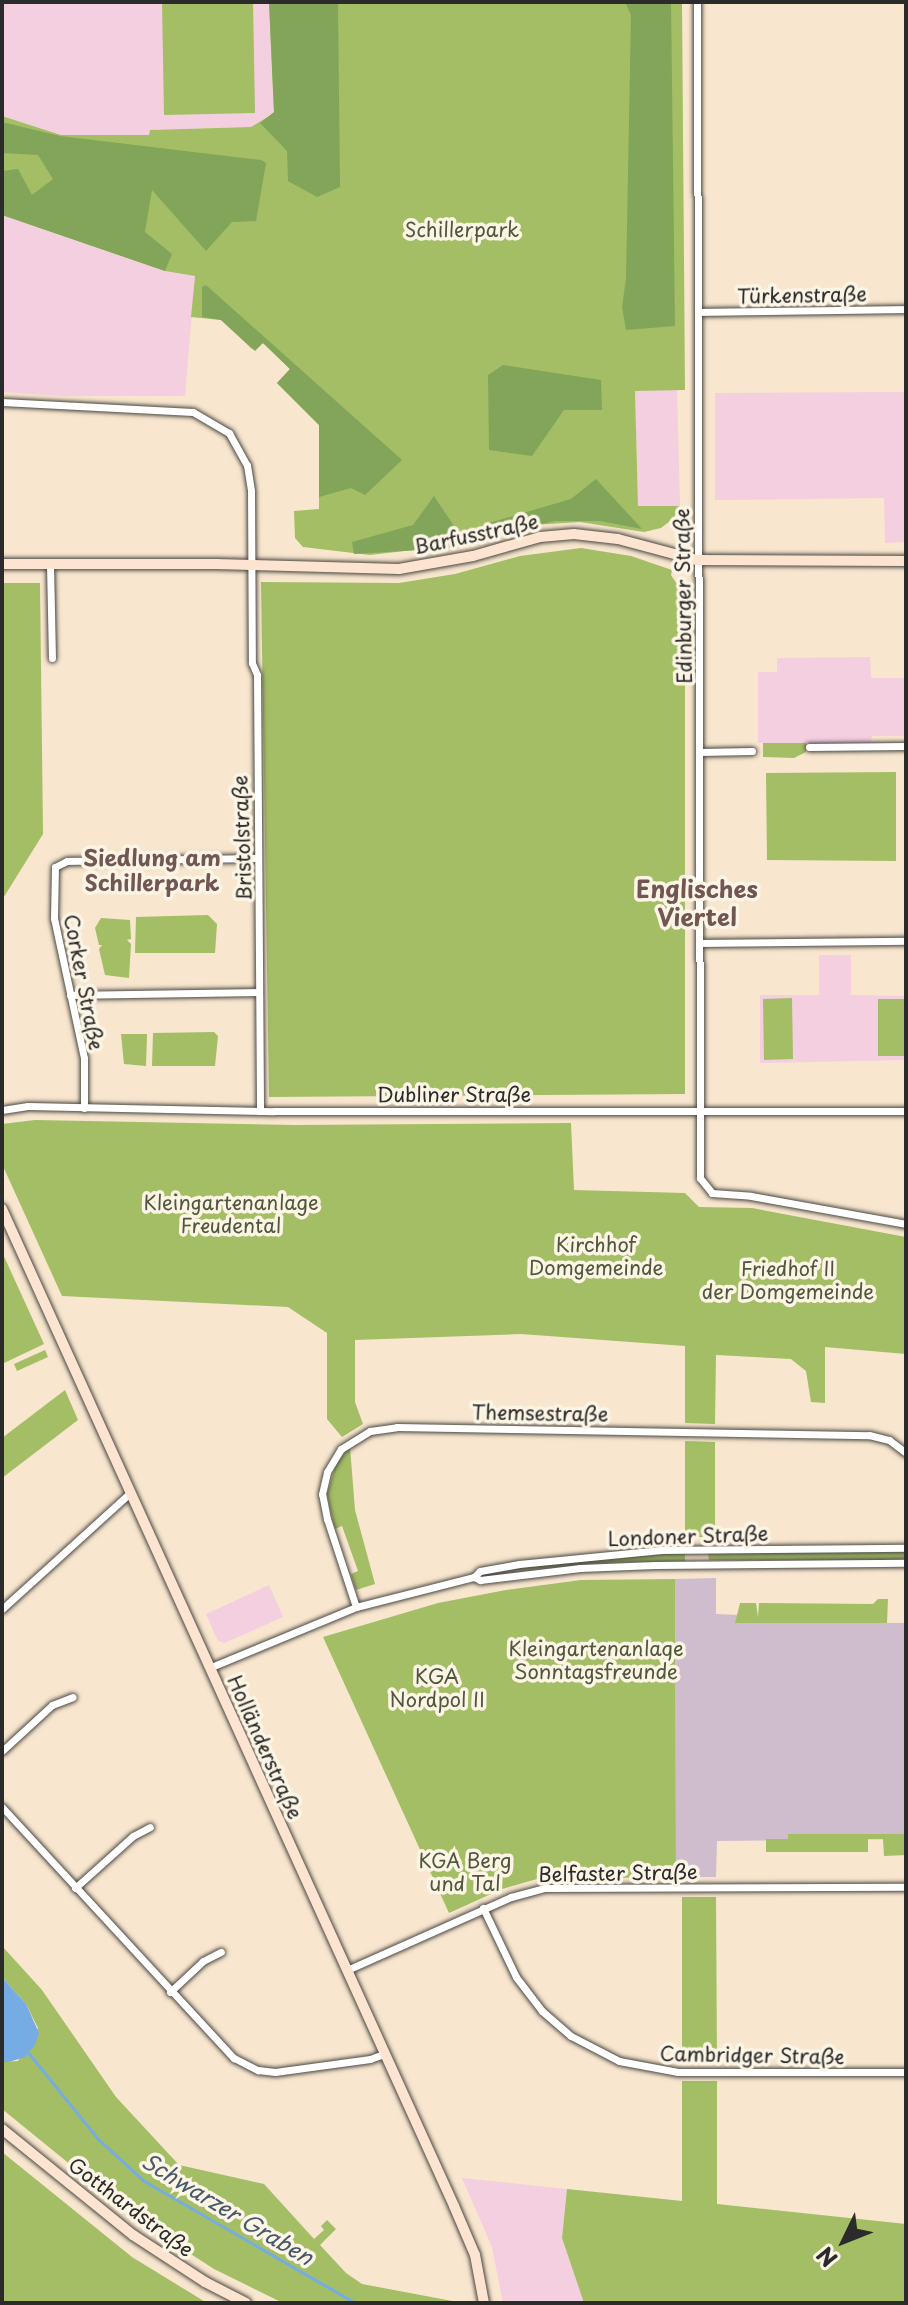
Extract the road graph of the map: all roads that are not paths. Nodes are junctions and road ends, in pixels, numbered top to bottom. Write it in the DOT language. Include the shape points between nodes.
graph roads {
  1 [pos="697,2"];
  2 [pos="906,309"];
  3 [pos="698,312"];
  4 [pos="2,402"];
  5 [pos="697,560"];
  6 [pos="906,561"];
  7 [pos="2,564"];
  8 [pos="50,564"];
  9 [pos="252,565"];
  10 [pos="52,658"];
  11 [pos="906,746"];
  12 [pos="809,747"];
  13 [pos="752,751"];
  14 [pos="700,752"];
  15 [pos="255,858"];
  16 [pos="906,941"];
  17 [pos="701,943"];
  18 [pos="257,992"];
  19 [pos="70,995"];
  20 [pos="84,1108"];
  21 [pos="700,1109"];
  22 [pos="2,1110"];
  23 [pos="260,1111"];
  24 [pos="906,1111"];
  25 [pos="2,1209"];
  26 [pos="906,1224"];
  27 [pos="906,1453"];
  28 [pos="130,1493"];
  29 [pos="906,1548"];
  30 [pos="906,1563"];
  31 [pos="474,1577"];
  32 [pos="356,1607"];
  33 [pos="2,1609"];
  34 [pos="209,1668"];
  35 [pos="73,1697"];
  36 [pos="2,1751"];
  37 [pos="2,1807"];
  38 [pos="150,1827"];
  39 [pos="906,1887"];
  40 [pos="75,1888"];
  41 [pos="483,1908"];
  42 [pos="221,1952"];
  43 [pos="347,1970"];
  44 [pos="170,1992"];
  45 [pos="384,2054"];
  46 [pos="906,2072"];
  47 [pos="2,2129"];
  48 [pos="246,2303"];
  49 [pos="484,2303"];
  1 -- 3 [label="street, Edinburger Straße"];
  2 -- 3 [label="street, Türkenstraße"];
  3 -- 5 [label="street, Edinburger Straße"];
  4 -- 9 [label="street, Bristolstraße" via="180,410 220,425 247,465"];
  5 -- 6 [label="main road, Barfusstraße"];
  5 -- 9 [label="main road, Barfusstraße" via="618,539 574,534 399,569"];
  5 -- 14 [label="street, Edinburger Straße"];
  7 -- 8 [label="main road, Barfusstraße"];
  8 -- 9 [label="main road, Barfusstraße"];
  8 -- 10 [label="street"];
  9 -- 15 [label="street, Bristolstraße"];
  11 -- 12 [label="street"];
  13 -- 14 [label="street"];
  14 -- 17 [label="street, Edinburger Straße"];
  15 -- 18 [label="street, Bristolstraße" via="260,896"];
  15 -- 19 [label="street, Corker Straße" via="59,864 52,874 54,918"];
  16 -- 17 [label="street"];
  17 -- 21 [label="street, Edinburger Straße"];
  18 -- 19 [label="street"];
  18 -- 23 [label="street, Bristolstraße"];
  19 -- 20 [label="street, Corker Straße" via="84,1058"];
  20 -- 22 [label="street, Dubliner Straße"];
  20 -- 23 [label="street, Dubliner Straße"];
  21 -- 23 [label="street, Dubliner Straße"];
  21 -- 24 [label="street, Dubliner Straße"];
  21 -- 26 [label="street, Edinburger Straße" via="700,1178 712,1193"];
  25 -- 28 [label="main road, Holländerstraße"];
  27 -- 32 [label="street, Themsestraße" via="889,1440 869,1435 397,1427 370,1431 341,1449 322,1494"];
  28 -- 33 [label="street"];
  28 -- 34 [label="main road, Holländerstraße"];
  29 -- 31 [label="street, Londoner Straße" via="637,1551 519,1564 480,1571"];
  30 -- 31 [label="street, Londoner Straße" via="655,1565"];
  31 -- 32 [label="street, Londoner Straße"];
  32 -- 34 [label="street, Londoner Straße"];
  34 -- 43 [label="main road, Holländerstraße"];
  35 -- 36 [label="street" via="52,1705"];
  37 -- 40 [label="street"];
  38 -- 40 [label="street"];
  39 -- 41 [label="street, Belfaster Straße" via="545,1888"];
  40 -- 44 [label="street"];
  41 -- 43 [label="street, Belfaster Straße"];
  41 -- 46 [label="street, Cambridger Straße" via="516,1977 542,2011 571,2036 619,2061 678,2072"];
  42 -- 44 [label="street" via="203,1961"];
  43 -- 45 [label="main road, Holländerstraße"];
  44 -- 45 [label="street" via="226,2052 258,2070 287,2071"];
  45 -- 49 [label="main road, Holländerstraße" via="473,2248"];
  47 -- 48 [label="main road, Gotthardstraße" via="133,2235"];
}
